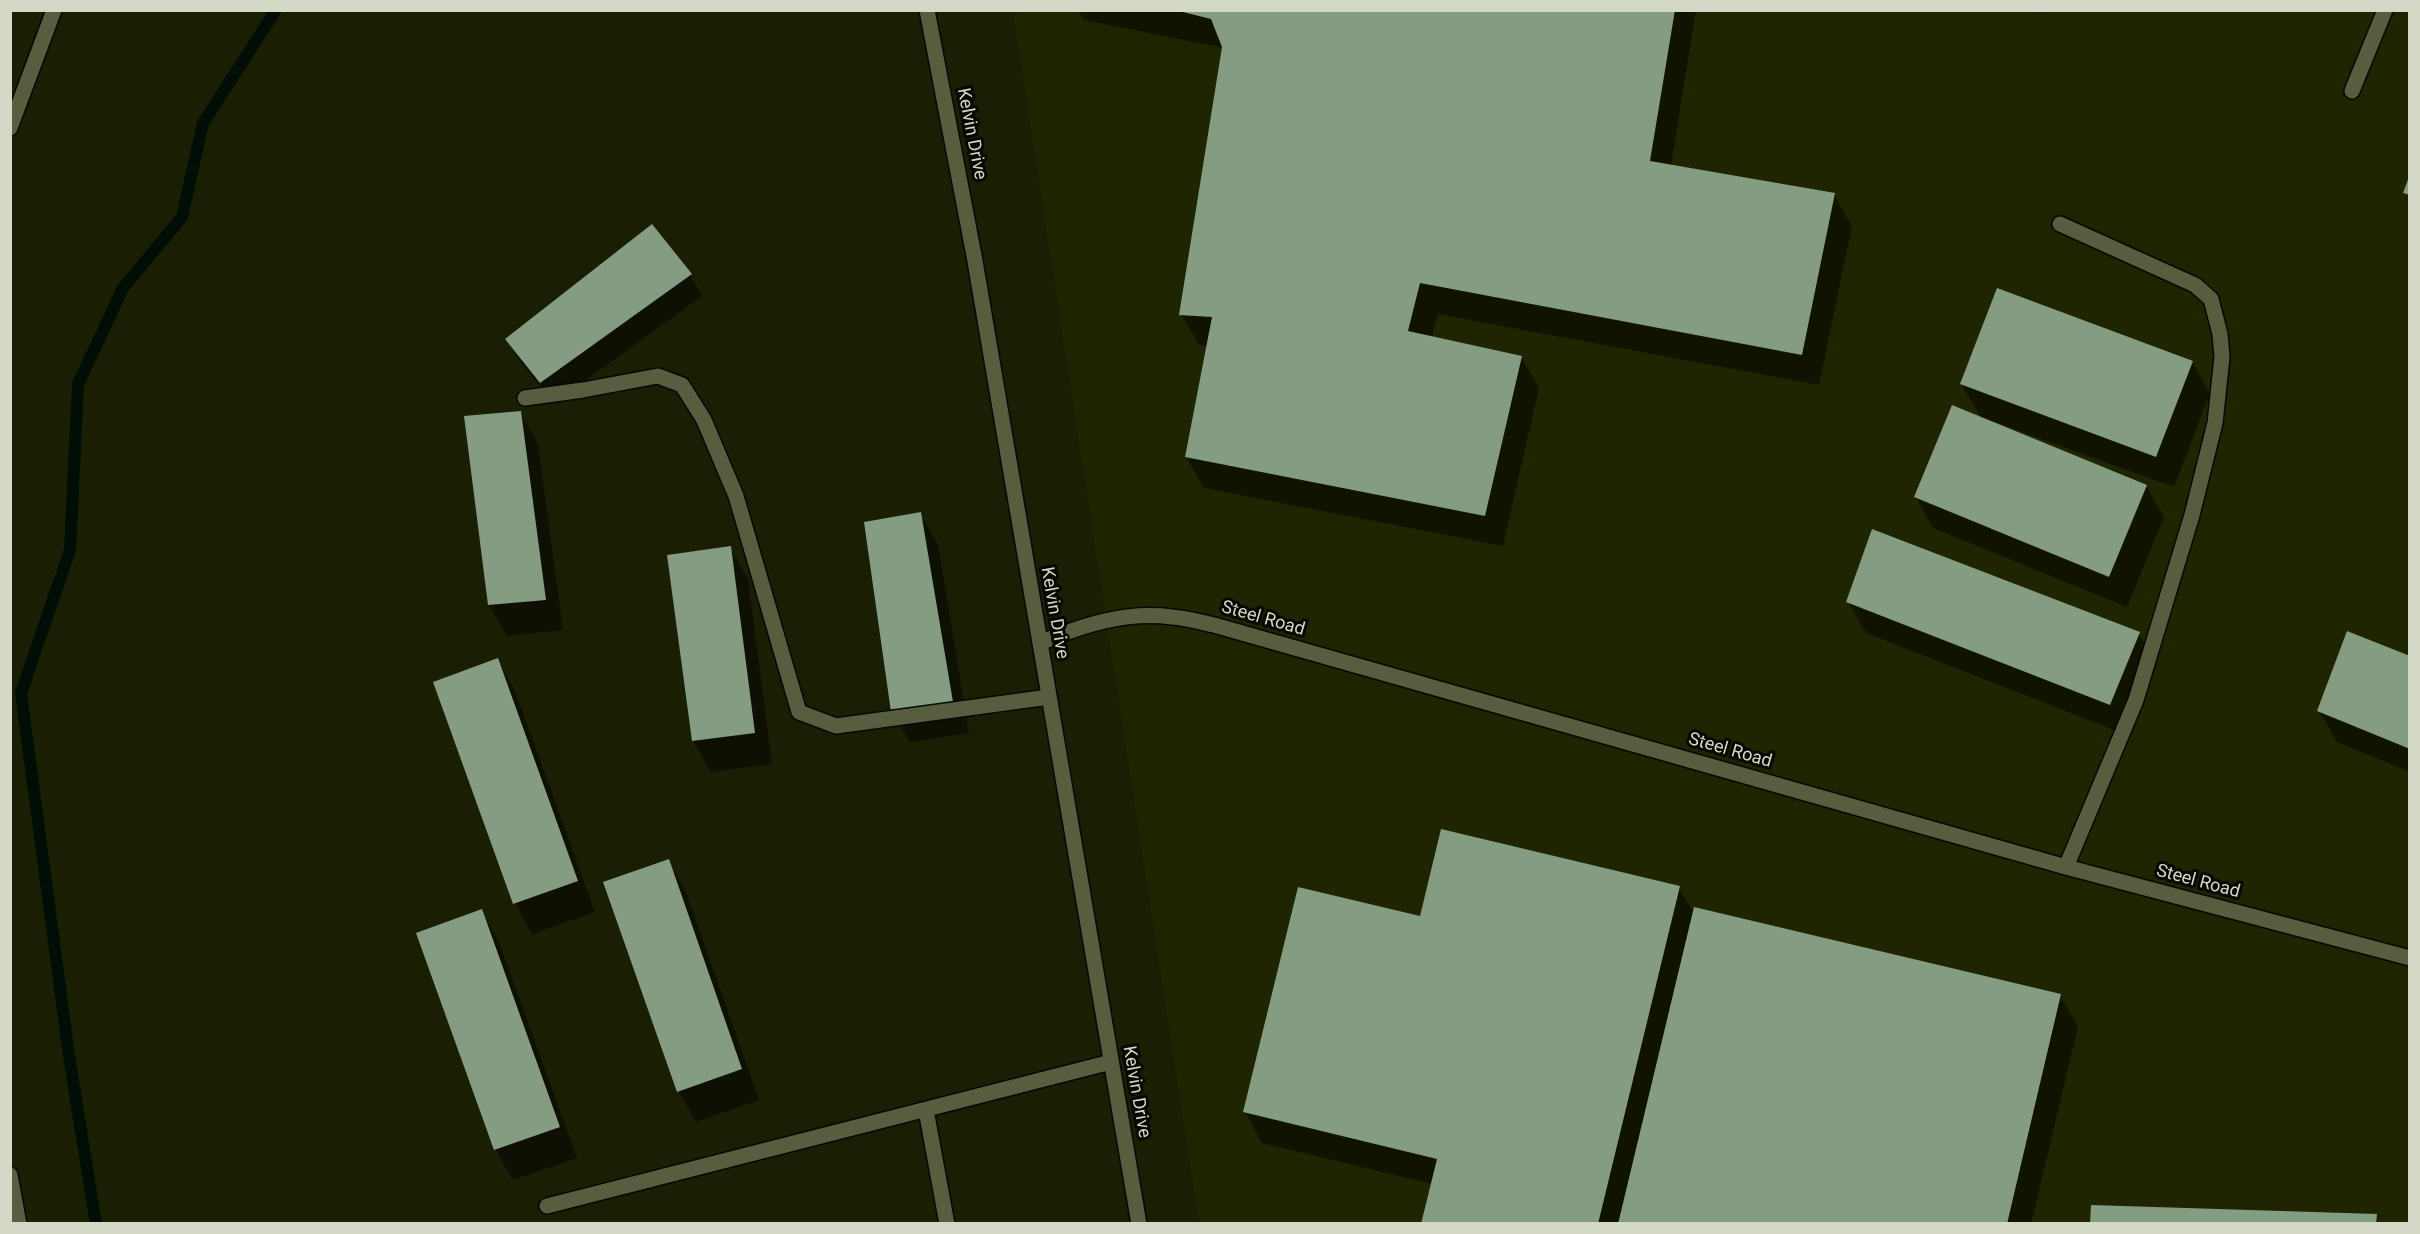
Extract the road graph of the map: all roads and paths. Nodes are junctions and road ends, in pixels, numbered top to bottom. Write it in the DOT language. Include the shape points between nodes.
graph roads {
  1 [pos="54,10"];
  2 [pos="927,10"];
  3 [pos="2385,10"];
  4 [pos="2352,91"];
  5 [pos="10,128"];
  6 [pos="2060,224"];
  7 [pos="525,398"];
  8 [pos="1040,643"];
  9 [pos="1049,697"];
  10 [pos="2066,867"];
  11 [pos="2409,958"];
  12 [pos="1111,1062"];
  13 [pos="926,1110"];
  14 [pos="10,1175"];
  15 [pos="547,1206"];
  16 [pos="19,1224"];
  17 [pos="947,1224"];
  18 [pos="1139,1224"];
  1 -- 5 [label="street"];
  2 -- 8 [label="street, Kelvin Drive" via="975,261"];
  3 -- 4 [label="street"];
  6 -- 10 [label="street" via="2195,285 2211,299 2222,357 2215,423 2193,515 2136,700"];
  7 -- 9 [label="street" via="658,376 682,385 704,420 736,496 799,712 836,726"];
  8 -- 9 [label="street, Kelvin Drive"];
  8 -- 10 [label="street, Steel Road" via="1079,626 1135,616 1172,617 1214,625"];
  9 -- 12 [label="street, Kelvin Drive"];
  10 -- 11 [label="street, Steel Road"];
  12 -- 13 [label="street"];
  12 -- 18 [label="street, Kelvin Drive"];
  13 -- 15 [label="street"];
  13 -- 17 [label="street"];
  14 -- 16 [label="street"];
}
